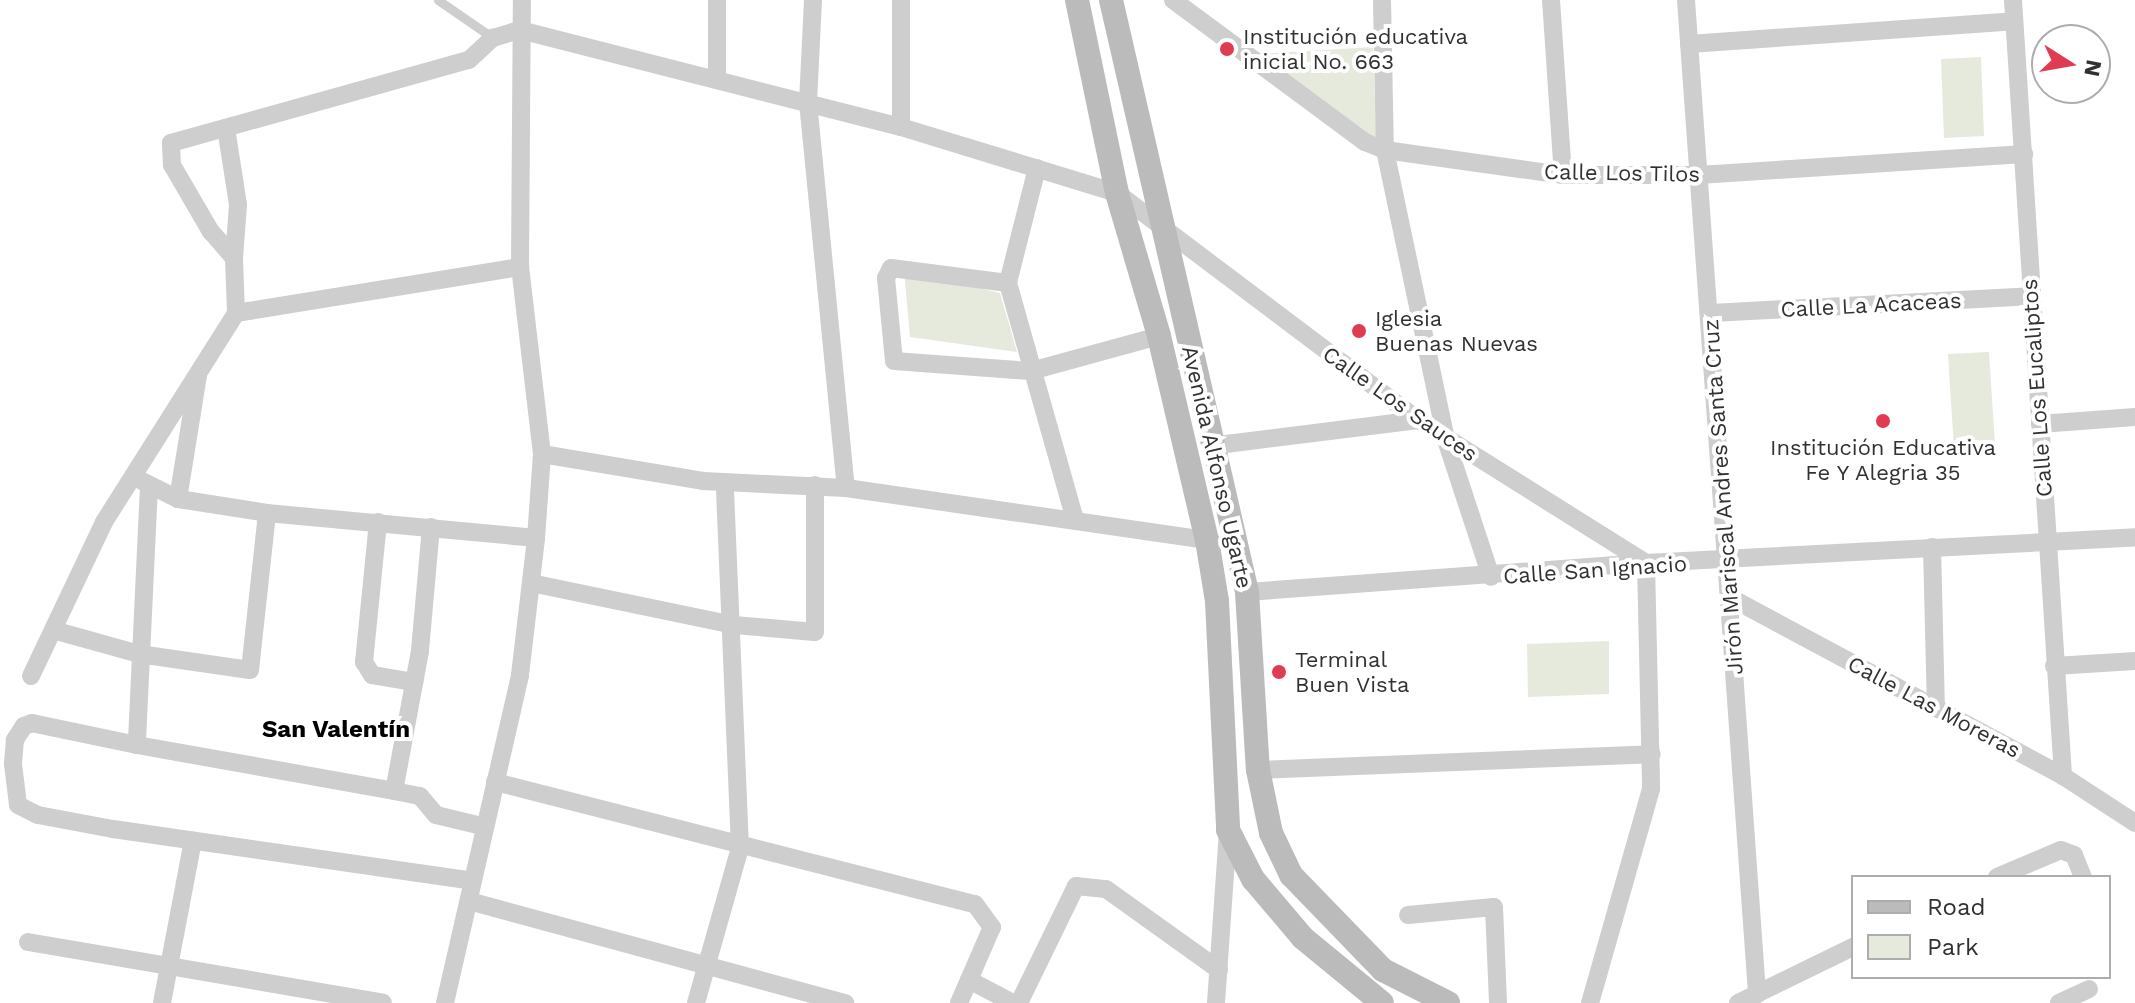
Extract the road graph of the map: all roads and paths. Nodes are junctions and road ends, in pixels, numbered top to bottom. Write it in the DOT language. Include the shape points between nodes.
graph roads {
  1 [pos="438,0"];
  2 [pos="522,0"];
  3 [pos="717,0"];
  4 [pos="813,0"];
  5 [pos="901,0"];
  6 [pos="1077,0"];
  7 [pos="1111,0"];
  8 [pos="1173,0"];
  9 [pos="1382,0"];
  10 [pos="1551,0"];
  11 [pos="1686,0"];
  12 [pos="2013,0"];
  13 [pos="2014,21"];
  14 [pos="520,30"];
  15 [pos="493,38"];
  16 [pos="1689,44"];
  17 [pos="717,79"];
  18 [pos="808,102"];
  19 [pos="901,127"];
  20 [pos="226,128"];
  21 [pos="1385,150"];
  22 [pos="2024,154"];
  23 [pos="1037,168"];
  24 [pos="1563,175"];
  25 [pos="1699,175"];
  26 [pos="1117,193"];
  27 [pos="1163,232"];
  28 [pos="234,258"];
  29 [pos="520,267"];
  30 [pos="1008,283"];
  31 [pos="2031,296"];
  32 [pos="236,313"];
  33 [pos="1711,313"];
  34 [pos="1159,336"];
  35 [pos="1031,371"];
  36 [pos="198,372"];
  37 [pos="2135,417"];
  38 [pos="1418,420"];
  39 [pos="2040,424"];
  40 [pos="1446,440"];
  41 [pos="1210,446"];
  42 [pos="542,454"];
  43 [pos="132,474"];
  44 [pos="725,483"];
  45 [pos="815,485"];
  46 [pos="149,486"];
  47 [pos="846,488"];
  48 [pos="178,499"];
  49 [pos="267,513"];
  50 [pos="1075,519"];
  51 [pos="378,522"];
  52 [pos="431,527"];
  53 [pos="2135,537"];
  54 [pos="536,538"];
  55 [pos="1207,540"];
  56 [pos="2046,541"];
  57 [pos="1932,547"];
  58 [pos="1727,559"];
  59 [pos="1646,563"];
  60 [pos="1491,577"];
  61 [pos="531,583"];
  62 [pos="1247,592"];
  63 [pos="1731,598"];
  64 [pos="734,625"];
  65 [pos="53,630"];
  66 [pos="139,654"];
  67 [pos="2135,661"];
  68 [pos="2054,666"];
  69 [pos="31,676"];
  70 [pos="414,682"];
  71 [pos="1936,708"];
  72 [pos="137,745"];
  73 [pos="1652,754"];
  74 [pos="1258,770"];
  75 [pos="2063,776"];
  76 [pos="495,782"];
  77 [pos="394,791"];
  78 [pos="2127,808"];
  79 [pos="2135,823"];
  80 [pos="482,826"];
  81 [pos="1228,830"];
  82 [pos="193,841"];
  83 [pos="740,848"];
  84 [pos="2002,875"];
  85 [pos="2082,875"];
  86 [pos="472,881"];
  87 [pos="469,901"];
  88 [pos="1408,915"];
  89 [pos="28,942"];
  90 [pos="1851,948"];
  91 [pos="706,965"];
  92 [pos="169,968"];
  93 [pos="1219,970"];
  94 [pos="969,980"];
  95 [pos="2090,990"];
  96 [pos="1757,994"];
  97 [pos="162,1003"];
  98 [pos="383,1003"];
  99 [pos="445,1003"];
  100 [pos="696,1003"];
  101 [pos="845,1003"];
  102 [pos="959,1003"];
  103 [pos="1016,1003"];
  104 [pos="1216,1003"];
  105 [pos="1382,1003"];
  106 [pos="1448,1003"];
  107 [pos="1498,1003"];
  108 [pos="1590,1003"];
  109 [pos="1738,1003"];
  110 [pos="2059,1003"];
  1 -- 15 [label="lane"];
  2 -- 14 [label="street"];
  3 -- 17 [label="street"];
  4 -- 18 [label="street"];
  5 -- 19 [label="street"];
  6 -- 26 [label="main road, Avenida Alfonso Ugarte"];
  7 -- 27 [label="main road, Avenida Alfonso Ugarte"];
  8 -- 21 [label="street, Calle Los Tilos" via="1365,142"];
  9 -- 21 [label="street"];
  10 -- 24 [label="street"];
  11 -- 16 [label="street, Jirón Mariscal Andres Santa Cruz"];
  12 -- 13 [label="street, Calle Los Eucaliptos"];
  13 -- 16 [label="street"];
  13 -- 22 [label="street, Calle Los Eucaliptos"];
  14 -- 15 [label="street"];
  14 -- 17 [label="street"];
  14 -- 29 [label="street"];
  15 -- 20 [label="street" via="469,60"];
  16 -- 25 [label="street, Jirón Mariscal Andres Santa Cruz"];
  17 -- 18 [label="street"];
  18 -- 19 [label="street"];
  18 -- 47 [label="street"];
  19 -- 23 [label="street"];
  20 -- 28 [label="street" via="238,205"];
  20 -- 28 [label="street" via="174,140 170,158 211,232"];
  21 -- 24 [label="street, Calle Los Tilos"];
  21 -- 40 [label="street"];
  22 -- 25 [label="street, Calle Los Tilos"];
  22 -- 31 [label="street, Calle Los Eucaliptos"];
  23 -- 26 [label="street"];
  23 -- 30 [label="street"];
  24 -- 25 [label="street, Calle Los Tilos"];
  25 -- 33 [label="street, Jirón Mariscal Andres Santa Cruz"];
  26 -- 27 [label="street, Calle Los Sauces"];
  26 -- 34 [label="main road, Avenida Alfonso Ugarte"];
  27 -- 38 [label="street, Calle Los Sauces"];
  27 -- 41 [label="main road, Avenida Alfonso Ugarte"];
  28 -- 32 [label="street"];
  29 -- 32 [label="street"];
  29 -- 42 [label="street"];
  30 -- 35 [label="street"];
  30 -- 35 [label="street" via="891,268 886,278 891,354 903,365"];
  31 -- 33 [label="street, Calle La Acaceas"];
  31 -- 39 [label="street, Calle Los Eucaliptos"];
  32 -- 36 [label="street"];
  33 -- 58 [label="street, Jirón Mariscal Andres Santa Cruz"];
  34 -- 35 [label="street"];
  34 -- 55 [label="main road, Avenida Alfonso Ugarte"];
  35 -- 50 [label="street"];
  36 -- 43 [label="street"];
  36 -- 48 [label="street"];
  37 -- 39 [label="street"];
  38 -- 40 [label="street, Calle Los Sauces"];
  38 -- 41 [label="street"];
  39 -- 56 [label="street, Calle Los Eucaliptos"];
  40 -- 59 [label="street, Calle Los Sauces"];
  40 -- 60 [label="street"];
  41 -- 62 [label="main road, Avenida Alfonso Ugarte"];
  42 -- 44 [label="street"];
  42 -- 54 [label="street"];
  43 -- 46 [label="street"];
  43 -- 65 [label="street"];
  44 -- 45 [label="street"];
  44 -- 64 [label="street"];
  45 -- 47 [label="street"];
  45 -- 64 [label="street" via="815,632"];
  46 -- 48 [label="street"];
  46 -- 66 [label="street"];
  47 -- 50 [label="street"];
  48 -- 49 [label="street"];
  49 -- 51 [label="street"];
  49 -- 66 [label="street" via="250,670"];
  50 -- 55 [label="street"];
  51 -- 52 [label="street"];
  51 -- 70 [label="street" via="364,662 372,675"];
  52 -- 54 [label="street"];
  52 -- 70 [label="street"];
  53 -- 56 [label="street, Calle San Ignacio"];
  54 -- 61 [label="street"];
  55 -- 81 [label="main road, Avenida Alfonso Ugarte" via="1217,601"];
  56 -- 57 [label="street, Calle San Ignacio"];
  56 -- 68 [label="street, Calle Los Eucaliptos"];
  57 -- 58 [label="street, Calle San Ignacio"];
  57 -- 71 [label="street"];
  58 -- 59 [label="street, Calle San Ignacio"];
  58 -- 63 [label="street, Jirón Mariscal Andres Santa Cruz"];
  59 -- 60 [label="street, Calle San Ignacio"];
  59 -- 73 [label="street"];
  60 -- 62 [label="street, Calle San Ignacio"];
  61 -- 64 [label="street"];
  61 -- 76 [label="street" via="520,675"];
  62 -- 74 [label="main road, Avenida Alfonso Ugarte"];
  63 -- 71 [label="street, Calle Las Moreras"];
  63 -- 96 [label="street, Jirón Mariscal Andres Santa Cruz"];
  64 -- 83 [label="street"];
  65 -- 66 [label="street"];
  65 -- 69 [label="street"];
  66 -- 72 [label="street"];
  67 -- 68 [label="street"];
  68 -- 75 [label="street, Calle Los Eucaliptos"];
  70 -- 77 [label="street"];
  71 -- 75 [label="street, Calle Las Moreras"];
  72 -- 77 [label="street"];
  72 -- 82 [label="street" via="32,723 24,726 15,740 13,764 18,805 38,815"];
  73 -- 74 [label="street"];
  73 -- 108 [label="street" via="1642,827"];
  74 -- 106 [label="main road, Avenida Alfonso Ugarte" via="1271,833 1291,875 1383,970"];
  75 -- 78 [label="street, Calle Las Moreras"];
  76 -- 80 [label="street"];
  76 -- 83 [label="street"];
  77 -- 80 [label="street" via="420,796 436,815"];
  78 -- 79 [label="street, Calle Las Moreras"];
  80 -- 86 [label="street"];
  81 -- 93 [label="street"];
  81 -- 105 [label="main road, Avenida Alfonso Ugarte" via="1253,879 1303,938"];
  82 -- 86 [label="street"];
  82 -- 92 [label="street"];
  83 -- 91 [label="street"];
  83 -- 94 [label="street" via="975,904 992,927"];
  84 -- 85 [label="street" via="2061,850 2074,855"];
  86 -- 87 [label="street"];
  87 -- 91 [label="street"];
  87 -- 99 [label="street"];
  88 -- 107 [label="street" via="1494,907"];
  89 -- 92 [label="street"];
  90 -- 96 [label="street"];
  91 -- 100 [label="street"];
  91 -- 101 [label="street"];
  92 -- 97 [label="street"];
  92 -- 98 [label="street"];
  93 -- 103 [label="street" via="1106,889 1076,886"];
  93 -- 104 [label="street"];
  94 -- 102 [label="street"];
  94 -- 103 [label="street"];
  95 -- 110 [label="street"];
  96 -- 109 [label="street"];
}
